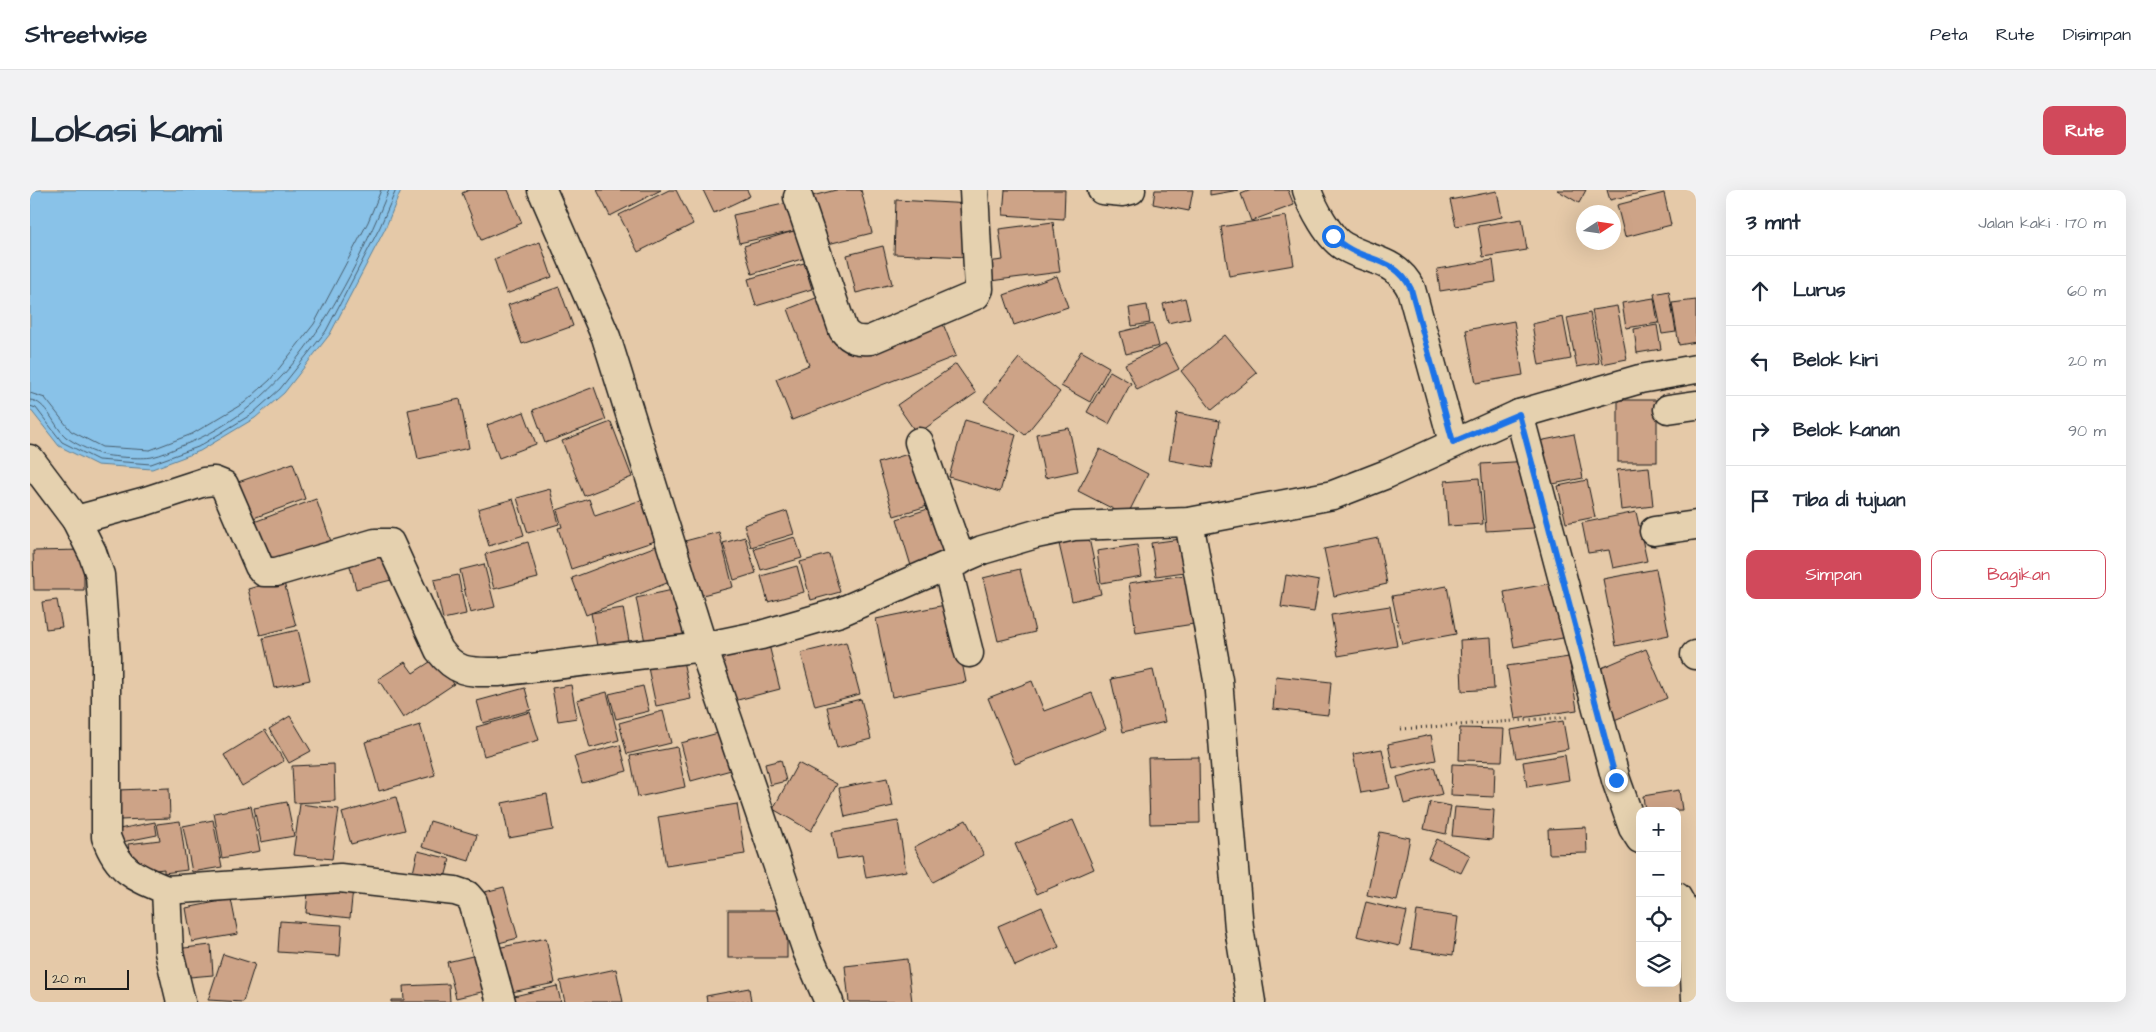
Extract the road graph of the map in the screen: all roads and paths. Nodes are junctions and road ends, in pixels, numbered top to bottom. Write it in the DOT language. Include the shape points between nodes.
graph roads {
  1 [pos="542,190"];
  2 [pos="974,190"];
  3 [pos="1102,190"];
  4 [pos="1131,190"];
  5 [pos="1307,190"];
  6 [pos="798,198"];
  7 [pos="1696,369"];
  8 [pos="1696,404"];
  9 [pos="1668,409"];
  10 [pos="1519,414"];
  11 [pos="919,442"];
  12 [pos="1453,442"];
  13 [pos="30,459"];
  14 [pos="76,520"];
  15 [pos="1189,522"];
  16 [pos="1696,525"];
  17 [pos="1654,531"];
  18 [pos="954,563"];
  19 [pos="703,647"];
  20 [pos="969,653"];
  21 [pos="1568,718"];
  22 [pos="1401,729"];
  23 [pos="1636,832"];
  24 [pos="166,890"];
  25 [pos="1678,897"];
  26 [pos="1696,999"];
  27 [pos="181,1002"];
  28 [pos="502,1002"];
  29 [pos="829,1002"];
  30 [pos="1251,1002"];
  1 -- 19 [label="street" via="606,337"];
  2 -- 6 [label="street" via="979,289 976,295 870,340 849,337 843,330"];
  3 -- 4 [label="street"];
  5 -- 12 [label="street" via="1321,220 1343,247 1394,267 1405,277"];
  7 -- 10 [label="street" via="1640,378"];
  8 -- 9 [label="street"];
  10 -- 12 [label="street"];
  10 -- 23 [label="street" via="1616,780"];
  11 -- 18 [label="street"];
  12 -- 15 [label="street" via="1387,474 1333,495"];
  13 -- 14 [label="street"];
  14 -- 19 [label="street" via="214,481 224,485 264,572 276,572 375,542 390,543 439,650 449,663 466,671 498,672"];
  14 -- 24 [label="street" via="100,575 106,657 106,837 111,852 132,877"];
  15 -- 18 [label="street" via="1074,526 982,550"];
  15 -- 30 [label="street" via="1218,680 1239,928"];
  16 -- 17 [label="street"];
  18 -- 19 [label="street" via="840,612 761,635"];
  18 -- 20 [label="street"];
  19 -- 29 [label="street" via="807,951"];
  21 -- 22 [label="path"];
  24 -- 27 [label="street" via="168,952"];
  24 -- 28 [label="street" via="340,878 455,891 467,895 472,902"];
  25 -- 26 [label="street" via="1693,934"];
}
